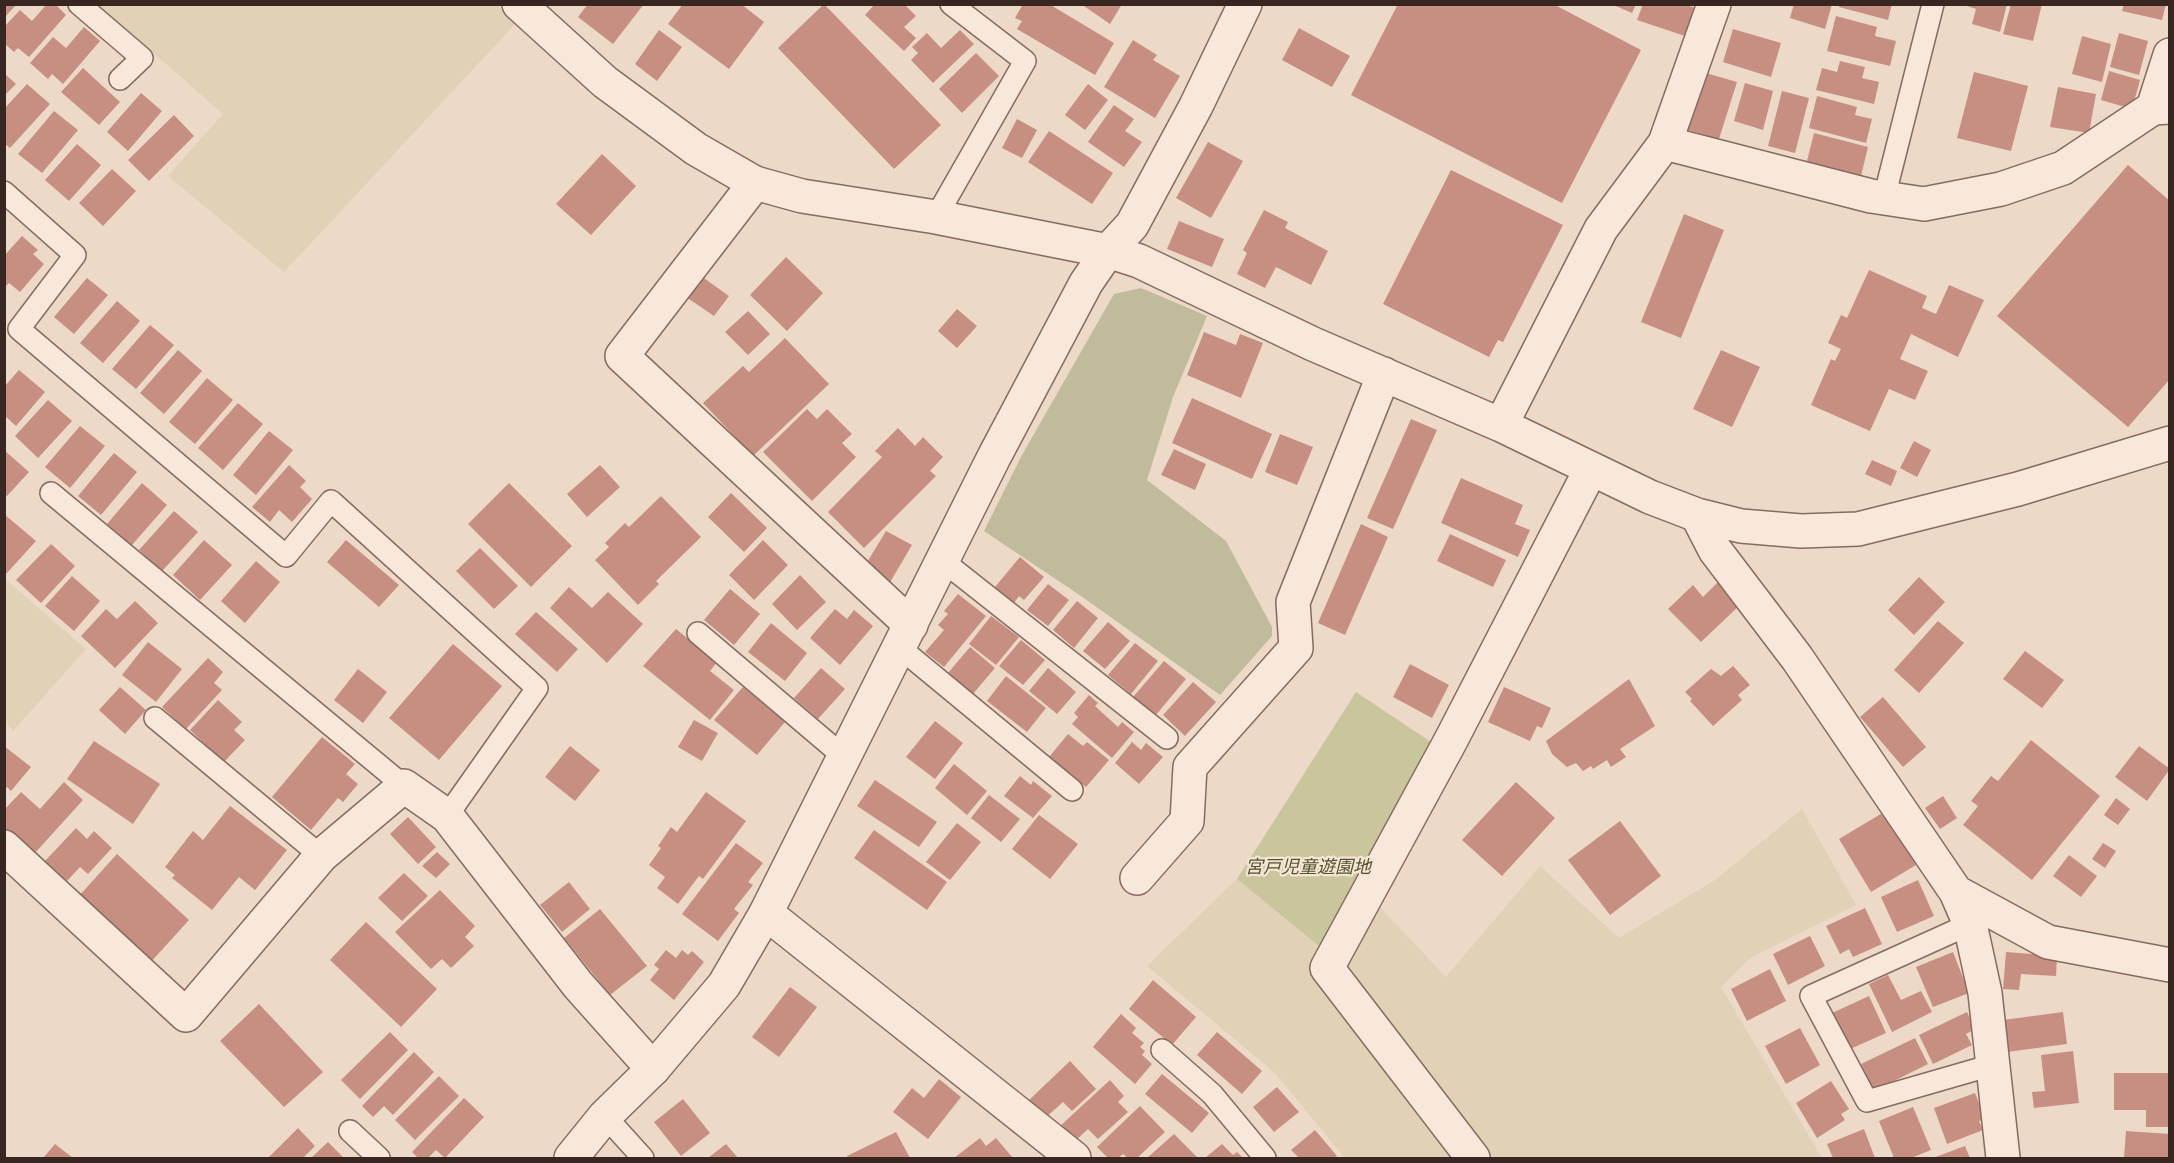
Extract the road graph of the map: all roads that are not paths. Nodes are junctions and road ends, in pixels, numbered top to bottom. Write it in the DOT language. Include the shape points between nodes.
graph roads {
  1 [pos="79,4"];
  2 [pos="519,4"];
  3 [pos="951,4"];
  4 [pos="1245,4"];
  5 [pos="1714,4"];
  6 [pos="1933,4"];
  7 [pos="2169,56"];
  8 [pos="120,79"];
  9 [pos="2161,107"];
  10 [pos="1665,143"];
  11 [pos="756,183"];
  12 [pos="4,192"];
  13 [pos="1884,198"];
  14 [pos="936,217"];
  15 [pos="1108,251"];
  16 [pos="1384,374"];
  17 [pos="1502,424"];
  18 [pos="2169,443"];
  19 [pos="1591,469"];
  20 [pos="51,493"];
  21 [pos="1697,515"];
  22 [pos="944,561"];
  23 [pos="698,633"];
  24 [pos="905,636"];
  25 [pos="155,718"];
  26 [pos="1167,738"];
  27 [pos="843,756"];
  28 [pos="404,786"];
  29 [pos="1072,790"];
  30 [pos="447,816"];
  31 [pos="4,847"];
  32 [pos="321,856"];
  33 [pos="1137,878"];
  34 [pos="1956,892"];
  35 [pos="766,913"];
  36 [pos="1970,924"];
  37 [pos="2169,965"];
  38 [pos="1162,1050"];
  39 [pos="1992,1065"];
  40 [pos="653,1069"];
  41 [pos="605,1116"];
  42 [pos="350,1131"];
  43 [pos="379,1158"];
  44 [pos="571,1158"];
  45 [pos="643,1158"];
  46 [pos="1074,1158"];
  47 [pos="1265,1158"];
  48 [pos="1473,1158"];
  49 [pos="2003,1158"];
  1 -- 8 [label="lane" via="142,58"];
  2 -- 11 [label="street" via="605,81 696,149"];
  3 -- 14 [label="lane" via="1024,62"];
  4 -- 15 [label="street" via="1132,225"];
  5 -- 10 [label="street"];
  6 -- 13 [label="lane"];
  7 -- 9 [label="street"];
  9 -- 13 [label="street" via="2063,168 2001,189 1924,204"];
  10 -- 13 [label="street"];
  10 -- 17 [label="street" via="1601,229"];
  11 -- 14 [label="street" via="802,196"];
  11 -- 24 [label="street" via="622,356"];
  12 -- 30 [label="lane" via="75,255 19,329 286,556 331,501 537,688"];
  14 -- 15 [label="street"];
  15 -- 16 [label="street" via="1139,261"];
  15 -- 22 [label="street" via="1059,334"];
  16 -- 17 [label="street"];
  16 -- 33 [label="street" via="1293,602 1296,648 1190,767 1187,821"];
  17 -- 19 [label="street"];
  18 -- 21 [label="street" via="2018,489 1858,529 1801,531 1741,526"];
  19 -- 21 [label="street"];
  19 -- 48 [label="street" via="1327,968"];
  20 -- 28 [label="lane"];
  21 -- 34 [label="street" via="1715,550 1797,658"];
  22 -- 24 [label="street"];
  22 -- 26 [label="lane"];
  23 -- 27 [label="lane"];
  24 -- 27 [label="street"];
  24 -- 29 [label="lane"];
  25 -- 32 [label="lane"];
  27 -- 35 [label="street"];
  28 -- 30 [label="street"];
  28 -- 32 [label="street"];
  30 -- 40 [label="street" via="578,985"];
  31 -- 32 [label="street" via="186,1015"];
  34 -- 36 [label="street"];
  34 -- 37 [label="street" via="2048,942"];
  35 -- 40 [label="street" via="724,985"];
  35 -- 46 [label="street"];
  36 -- 39 [label="street" via="1985,993"];
  36 -- 39 [label="lane" via="1811,996 1867,1101"];
  38 -- 47 [label="lane" via="1212,1094"];
  39 -- 49 [label="street"];
  40 -- 41 [label="street"];
  41 -- 44 [label="street"];
  41 -- 45 [label="lane"];
  42 -- 43 [label="lane"];
}
